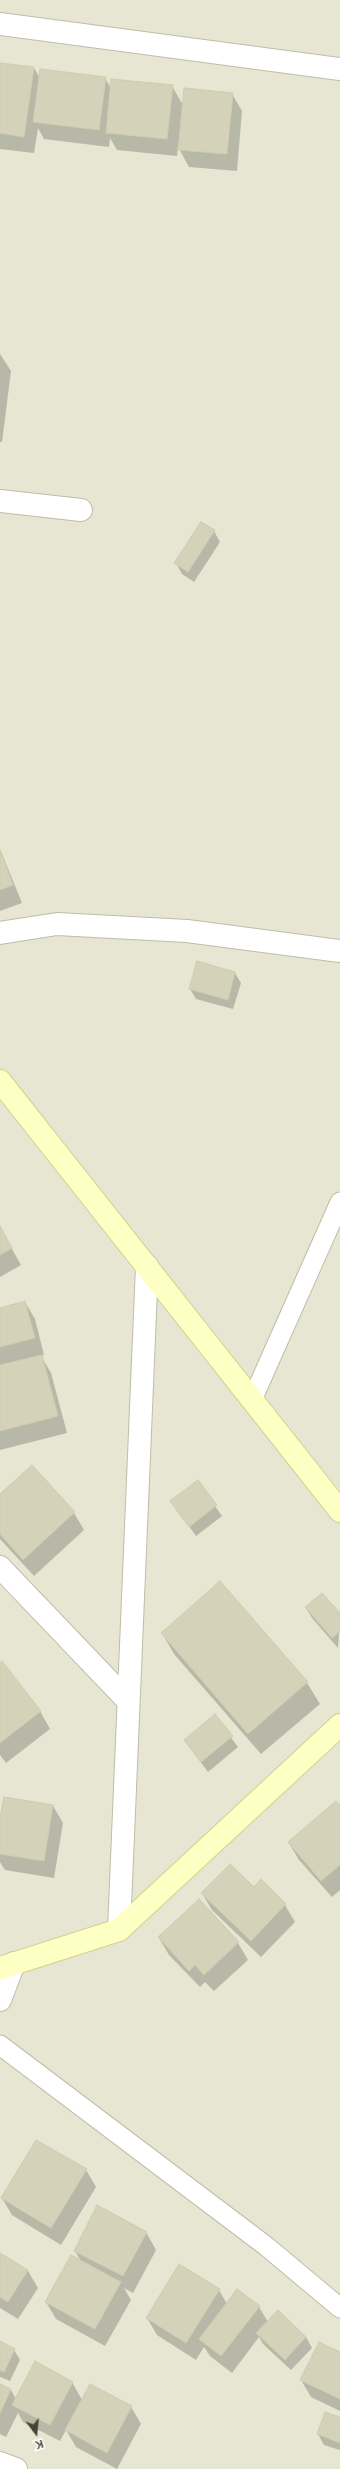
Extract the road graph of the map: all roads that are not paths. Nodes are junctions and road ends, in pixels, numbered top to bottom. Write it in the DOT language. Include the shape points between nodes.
graph roads {
  1 [pos="0,24"];
  2 [pos="340,69"];
  3 [pos="0,501"];
  4 [pos="81,510"];
  5 [pos="0,933"];
  6 [pos="340,951"];
  7 [pos="0,1081"];
  8 [pos="340,1202"];
  9 [pos="147,1266"];
  10 [pos="252,1400"];
  11 [pos="340,1511"];
  12 [pos="0,1567"];
  13 [pos="128,1700"];
  14 [pos="340,1725"];
  15 [pos="118,1930"];
  16 [pos="7,1966"];
  17 [pos="0,2000"];
  18 [pos="0,2045"];
  19 [pos="340,2308"];
  20 [pos="0,2463"];
  21 [pos="16,2469"];
  1 -- 2 [label="street"];
  3 -- 4 [label="street"];
  5 -- 6 [label="street" via="65,924 187,931"];
  7 -- 9 [label="street"];
  8 -- 10 [label="lane"];
  9 -- 10 [label="street"];
  9 -- 13 [label="street"];
  10 -- 11 [label="street"];
  12 -- 13 [label="street"];
  13 -- 15 [label="street"];
  14 -- 15 [label="street"];
  15 -- 16 [label="street"];
  16 -- 17 [label="street"];
  18 -- 19 [label="lane" via="266,2246"];
  20 -- 21 [label="street"];
}
